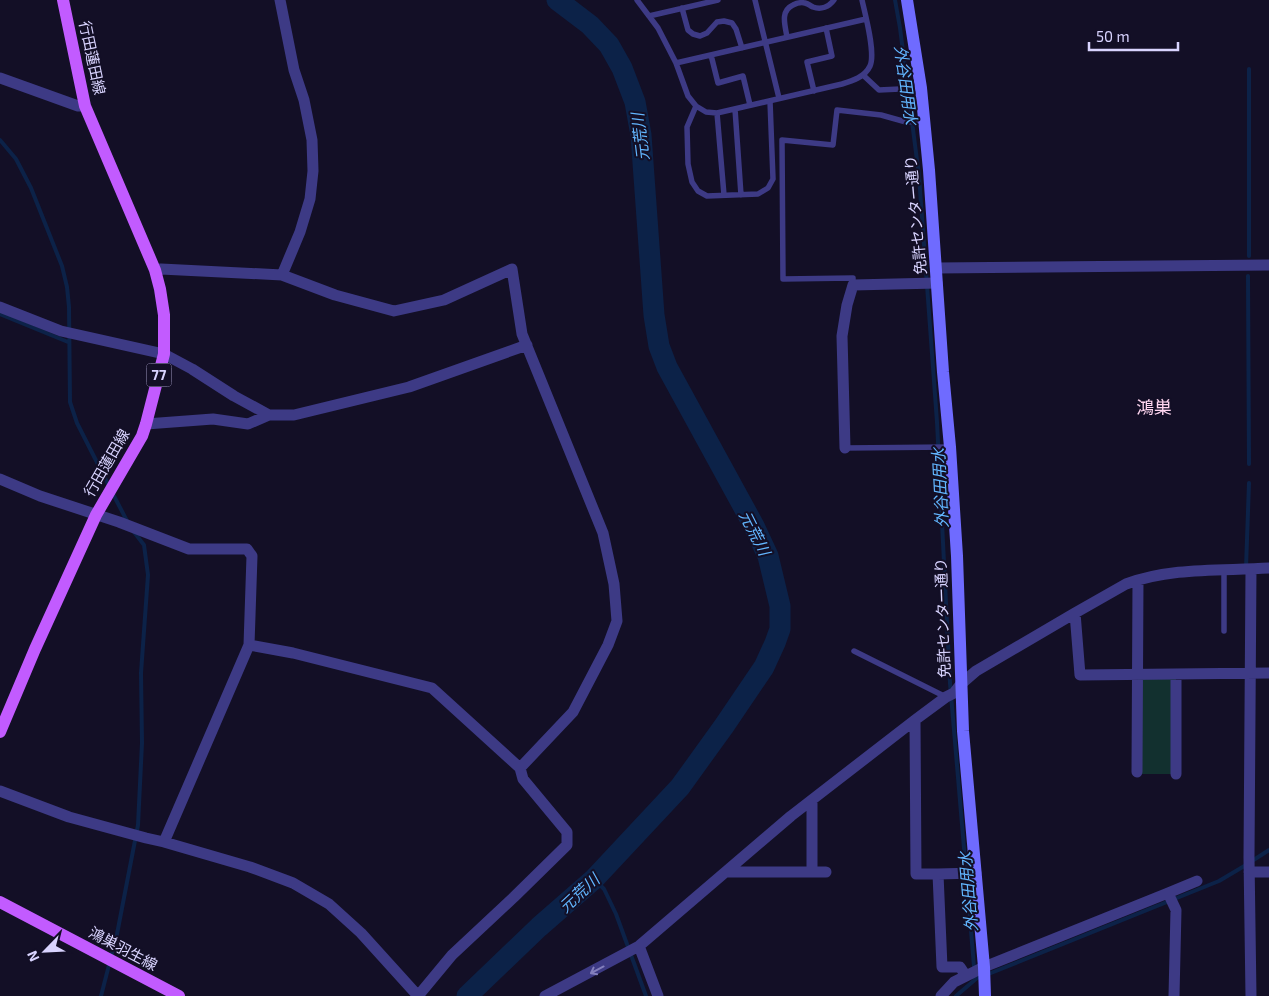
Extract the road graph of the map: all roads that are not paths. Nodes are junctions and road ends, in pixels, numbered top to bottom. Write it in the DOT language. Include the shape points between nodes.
graph roads {
  1 [pos="63,0"];
  2 [pos="280,0"];
  3 [pos="637,0"];
  4 [pos="718,0"];
  5 [pos="756,0"];
  6 [pos="834,0"];
  7 [pos="862,0"];
  8 [pos="907,0"];
  9 [pos="682,8"];
  10 [pos="649,16"];
  11 [pos="866,19"];
  12 [pos="826,28"];
  13 [pos="787,37"];
  14 [pos="765,42"];
  15 [pos="742,48"];
  16 [pos="711,55"];
  17 [pos="676,63"];
  18 [pos="863,76"];
  19 [pos="0,78"];
  20 [pos="921,88"];
  21 [pos="814,91"];
  22 [pos="779,98"];
  23 [pos="770,101"];
  24 [pos="750,105"];
  25 [pos="85,106"];
  26 [pos="696,106"];
  27 [pos="735,109"];
  28 [pos="717,112"];
  29 [pos="924,121"];
  30 [pos="741,194"];
  31 [pos="724,195"];
  32 [pos="1269,265"];
  33 [pos="937,268"];
  34 [pos="155,270"];
  35 [pos="282,275"];
  36 [pos="937,283"];
  37 [pos="853,285"];
  38 [pos="0,307"];
  39 [pos="527,345"];
  40 [pos="164,354"];
  41 [pos="269,415"];
  42 [pos="146,424"];
  43 [pos="845,448"];
  44 [pos="950,448"];
  45 [pos="0,479"];
  46 [pos="96,514"];
  47 [pos="1269,568"];
  48 [pos="1251,569"];
  49 [pos="1224,570"];
  50 [pos="1138,580"];
  51 [pos="1075,613"];
  52 [pos="1224,631"];
  53 [pos="249,645"];
  54 [pos="854,651"];
  55 [pos="1138,674"];
  56 [pos="1176,674"];
  57 [pos="1250,674"];
  58 [pos="1269,674"];
  59 [pos="961,684"];
  60 [pos="946,697"];
  61 [pos="915,720"];
  62 [pos="0,732"];
  63 [pos="520,768"];
  64 [pos="1136,772"];
  65 [pos="1176,774"];
  66 [pos="0,791"];
  67 [pos="812,800"];
  68 [pos="164,842"];
  69 [pos="726,872"];
  70 [pos="812,872"];
  71 [pos="826,872"];
  72 [pos="1249,872"];
  73 [pos="1269,872"];
  74 [pos="976,873"];
  75 [pos="938,874"];
  76 [pos="1196,881"];
  77 [pos="1168,893"];
  78 [pos="0,902"];
  79 [pos="640,946"];
  80 [pos="984,968"];
  81 [pos="966,976"];
  82 [pos="179,996"];
  83 [pos="418,996"];
  84 [pos="545,996"];
  85 [pos="658,996"];
  86 [pos="941,996"];
  87 [pos="985,996"];
  88 [pos="1174,996"];
  89 [pos="1251,996"];
  1 -- 25 [label="main road, 行田蓮田線 / 77"];
  2 -- 35 [label="street" via="312,140 313,171 310,199"];
  3 -- 10 [label="lane"];
  4 -- 9 [label="lane"];
  5 -- 14 [label="lane"];
  6 -- 13 [label="lane" via="823,8 799,2 792,5 786,10 784,20"];
  7 -- 11 [label="lane"];
  8 -- 20 [label="street, 免許センター通り"];
  9 -- 10 [label="lane"];
  9 -- 15 [label="lane" via="688,30 693,34 707,34 716,22 732,23"];
  10 -- 17 [label="lane"];
  11 -- 12 [label="lane"];
  11 -- 18 [label="lane" via="872,58"];
  12 -- 13 [label="lane"];
  12 -- 21 [label="lane" via="832,56 807,62"];
  13 -- 14 [label="lane"];
  14 -- 15 [label="lane"];
  14 -- 22 [label="lane"];
  15 -- 16 [label="lane"];
  16 -- 17 [label="lane"];
  16 -- 24 [label="lane" via="718,83 743,76"];
  17 -- 26 [label="lane" via="688,96"];
  18 -- 20 [label="lane" via="879,90"];
  18 -- 21 [label="lane"];
  19 -- 25 [label="street"];
  20 -- 29 [label="street, 免許センター通り"];
  21 -- 22 [label="lane"];
  22 -- 23 [label="lane"];
  23 -- 24 [label="lane"];
  23 -- 30 [label="lane" via="772,179 768,188 758,194"];
  24 -- 27 [label="lane"];
  25 -- 34 [label="main road, 行田蓮田線 / 77"];
  26 -- 28 [label="lane" via="706,112"];
  26 -- 31 [label="lane" via="688,127 688,164 692,182 707,196"];
  27 -- 28 [label="lane"];
  27 -- 30 [label="lane"];
  28 -- 31 [label="lane"];
  29 -- 33 [label="street, 免許センター通り"];
  29 -- 37 [label="lane" via="906,122 881,115 837,110 833,145 782,140 783,279 853,278"];
  30 -- 31 [label="lane"];
  32 -- 33 [label="street"];
  33 -- 36 [label="street, 免許センター通り"];
  34 -- 35 [label="street"];
  34 -- 40 [label="main road, 行田蓮田線 / 77" via="164,315"];
  35 -- 39 [label="street" via="335,295 394,311 444,300 512,269 522,334"];
  36 -- 37 [label="street"];
  36 -- 44 [label="street, 免許センター通り"];
  37 -- 43 [label="street" via="842,336"];
  38 -- 40 [label="street" via="61,331"];
  39 -- 41 [label="street" via="409,387 294,415"];
  39 -- 63 [label="street" via="602,533 614,584 617,621 573,712"];
  40 -- 41 [label="street"];
  40 -- 42 [label="main road, 行田蓮田線 / 77"];
  41 -- 42 [label="street" via="248,424 213,419"];
  42 -- 46 [label="main road, 行田蓮田線 / 77"];
  43 -- 44 [label="lane"];
  44 -- 59 [label="street, 免許センター通り"];
  45 -- 46 [label="street"];
  46 -- 53 [label="street" via="189,549 247,550 252,556"];
  46 -- 62 [label="main road, 行田蓮田線 / 77"];
  47 -- 48 [label="street"];
  48 -- 49 [label="street"];
  48 -- 57 [label="street"];
  49 -- 50 [label="street"];
  49 -- 52 [label="lane"];
  50 -- 51 [label="street"];
  50 -- 55 [label="street"];
  51 -- 55 [label="street" via="1080,675"];
  51 -- 59 [label="street" via="976,671"];
  53 -- 63 [label="street" via="432,688"];
  53 -- 68 [label="street"];
  54 -- 60 [label="lane"];
  55 -- 56 [label="street"];
  55 -- 64 [label="street"];
  56 -- 57 [label="street"];
  56 -- 65 [label="street"];
  57 -- 58 [label="street"];
  57 -- 72 [label="street"];
  59 -- 60 [label="street"];
  59 -- 74 [label="street, 免許センター通り"];
  60 -- 61 [label="street"];
  61 -- 67 [label="street"];
  61 -- 75 [label="street" via="916,874"];
  63 -- 83 [label="street" via="522,779 567,832 568,845 452,955"];
  66 -- 68 [label="street" via="69,817"];
  67 -- 69 [label="street"];
  67 -- 70 [label="street"];
  68 -- 83 [label="street" via="293,883 329,904 361,933"];
  69 -- 70 [label="street"];
  69 -- 79 [label="street"];
  70 -- 71 [label="street"];
  72 -- 73 [label="street"];
  72 -- 89 [label="street"];
  74 -- 75 [label="street"];
  74 -- 80 [label="street, 免許センター通り"];
  75 -- 81 [label="street" via="942,967 960,966"];
  76 -- 77 [label="street"];
  77 -- 80 [label="street"];
  77 -- 88 [label="street" via="1176,910"];
  78 -- 82 [label="main road, 鴻巣羽生線"];
  79 -- 84 [label="street, one-way"];
  79 -- 85 [label="street"];
  80 -- 81 [label="street"];
  80 -- 87 [label="street, 免許センター通り"];
  81 -- 86 [label="street" via="954,982"];
}
